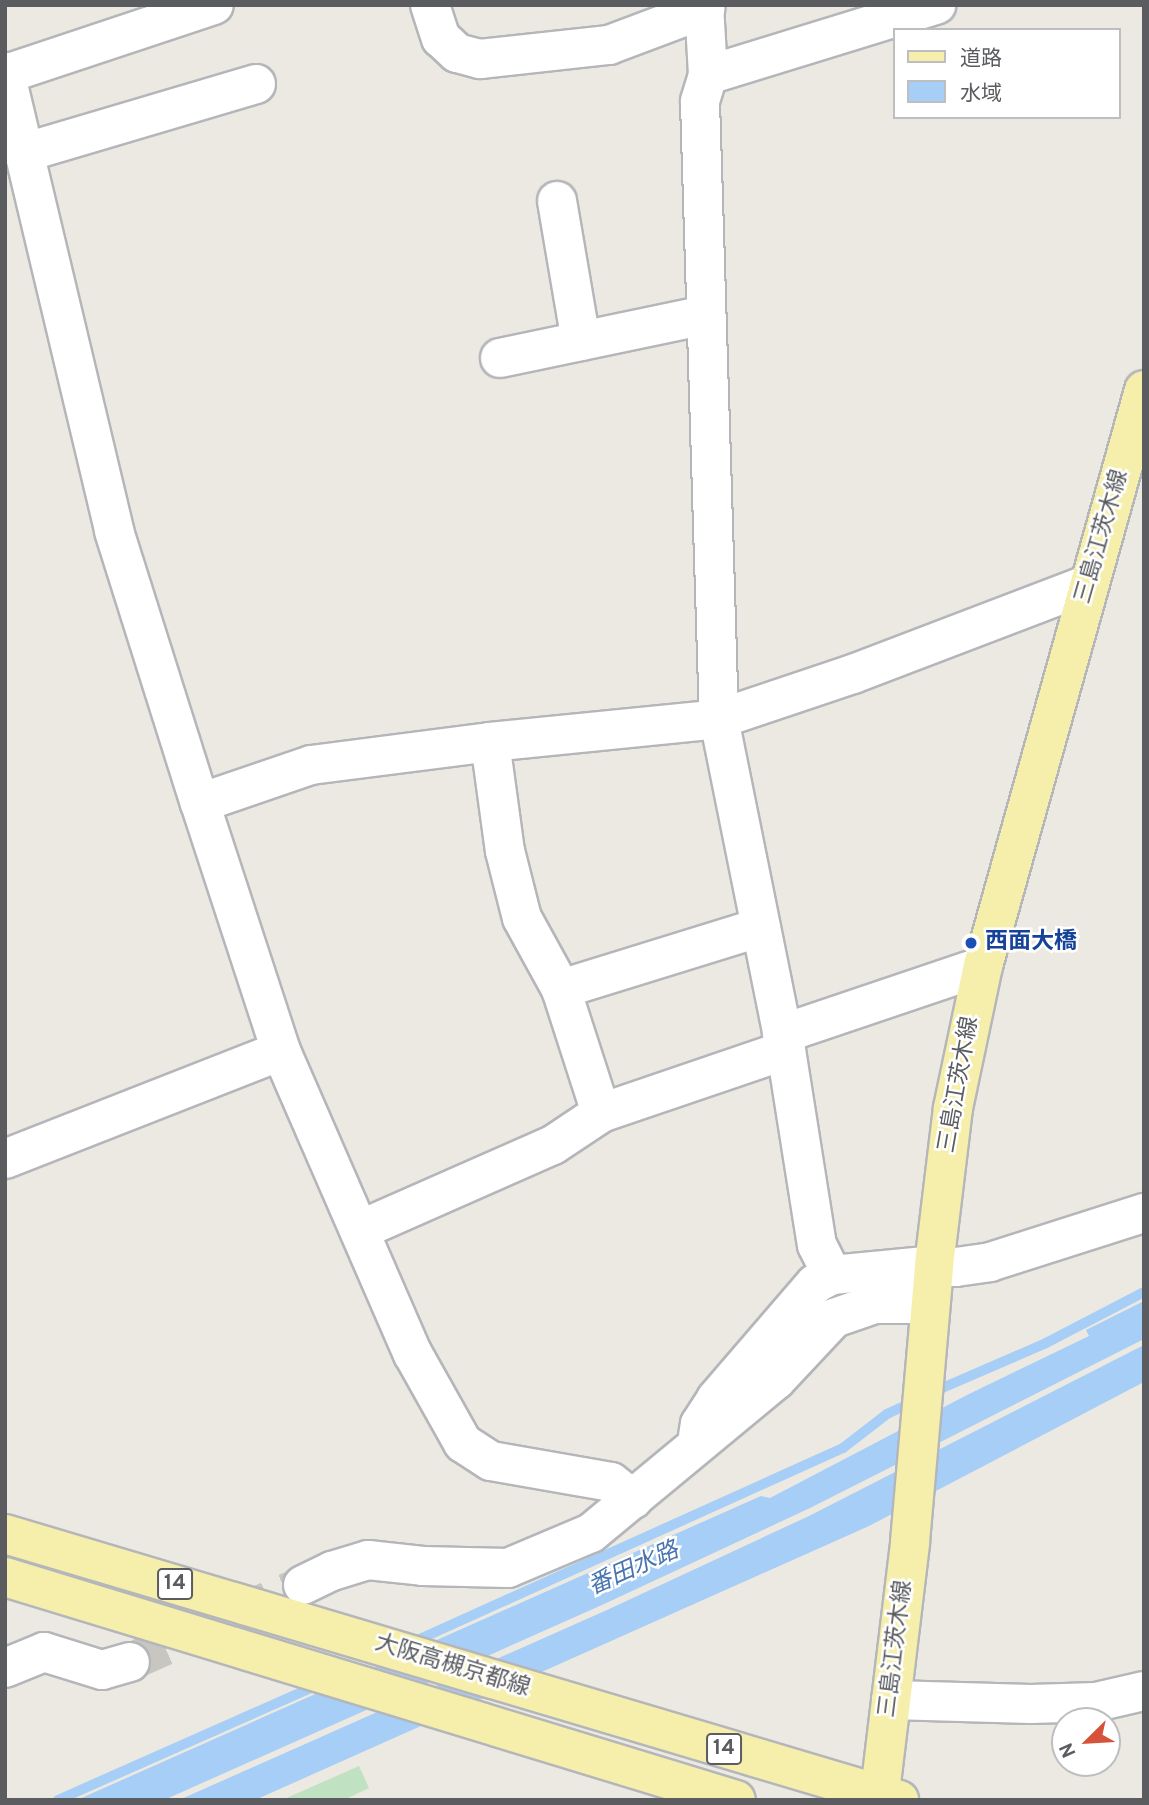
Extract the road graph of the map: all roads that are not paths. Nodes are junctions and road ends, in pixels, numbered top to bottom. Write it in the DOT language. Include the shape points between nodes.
graph roads {
  1 [pos="214,5"];
  2 [pos="430,5"];
  3 [pos="936,5"];
  4 [pos="705,7"];
  5 [pos="6,73"];
  6 [pos="708,75"];
  7 [pos="256,84"];
  8 [pos="23,153"];
  9 [pos="557,201"];
  10 [pos="706,315"];
  11 [pos="581,341"];
  12 [pos="500,358"];
  13 [pos="1144,390"];
  14 [pos="1089,584"];
  15 [pos="719,719"];
  16 [pos="490,742"];
  17 [pos="200,803"];
  18 [pos="761,927"];
  19 [pos="983,966"];
  20 [pos="561,989"];
  21 [pos="784,1042"];
  22 [pos="281,1051"];
  23 [pos="601,1113"];
  24 [pos="5,1158"];
  25 [pos="1144,1213"];
  26 [pos="360,1230"];
  27 [pos="934,1265"];
  28 [pos="832,1275"];
  29 [pos="930,1304"];
  30 [pos="696,1449"];
  31 [pos="633,1499"];
  32 [pos="5,1534"];
  33 [pos="5,1577"];
  34 [pos="303,1585"];
  35 [pos="130,1661"];
  36 [pos="5,1668"];
  37 [pos="1144,1690"];
  38 [pos="891,1700"];
  39 [pos="669,1791"];
  40 [pos="886,1798"];
  41 [pos="736,1800"];
  1 -- 5 [label="street"];
  2 -- 4 [label="street" via="441,38 457,52 480,59 609,45"];
  3 -- 6 [label="street"];
  4 -- 6 [label="street"];
  5 -- 8 [label="street"];
  6 -- 10 [label="street" via="700,102"];
  7 -- 8 [label="street"];
  8 -- 17 [label="street" via="114,531"];
  9 -- 11 [label="street"];
  10 -- 11 [label="street"];
  10 -- 15 [label="street"];
  11 -- 12 [label="street"];
  13 -- 14 [label="main road, 三島江茨木線"];
  14 -- 15 [label="street" via="853,674"];
  14 -- 19 [label="main road, 三島江茨木線"];
  15 -- 16 [label="street"];
  15 -- 18 [label="street"];
  16 -- 17 [label="street" via="311,765"];
  16 -- 20 [label="street" via="505,851 522,918"];
  17 -- 22 [label="street"];
  18 -- 20 [label="street"];
  18 -- 21 [label="street"];
  19 -- 21 [label="street"];
  19 -- 27 [label="main road, 三島江茨木線" via="953,1108"];
  20 -- 23 [label="street"];
  21 -- 23 [label="street"];
  21 -- 28 [label="street" via="817,1245"];
  22 -- 24 [label="street"];
  22 -- 26 [label="street"];
  23 -- 26 [label="street" via="553,1145"];
  25 -- 27 [label="street" via="990,1262"];
  26 -- 31 [label="street" via="413,1354 463,1443 491,1461 611,1482"];
  27 -- 28 [label="street"];
  27 -- 29 [label="main road, 三島江茨木線"];
  28 -- 30 [label="street" via="815,1284 716,1399 700,1424"];
  29 -- 30 [label="street" via="875,1304 834,1318 776,1380"];
  29 -- 38 [label="main road, 三島江茨木線"];
  30 -- 31 [label="street"];
  31 -- 34 [label="street" via="591,1533 508,1568 368,1560"];
  32 -- 40 [label="main road, 大阪高槻京都線 / 14"];
  33 -- 39 [label="main road, 大阪高槻京都線 / 14" via="496,1728"];
  35 -- 36 [label="street" via="102,1670 44,1653"];
  37 -- 38 [label="street" via="1096,1702"];
  38 -- 40 [label="main road, 三島江茨木線"];
  39 -- 41 [label="main road, 大阪高槻京都線 / 14"];
}
